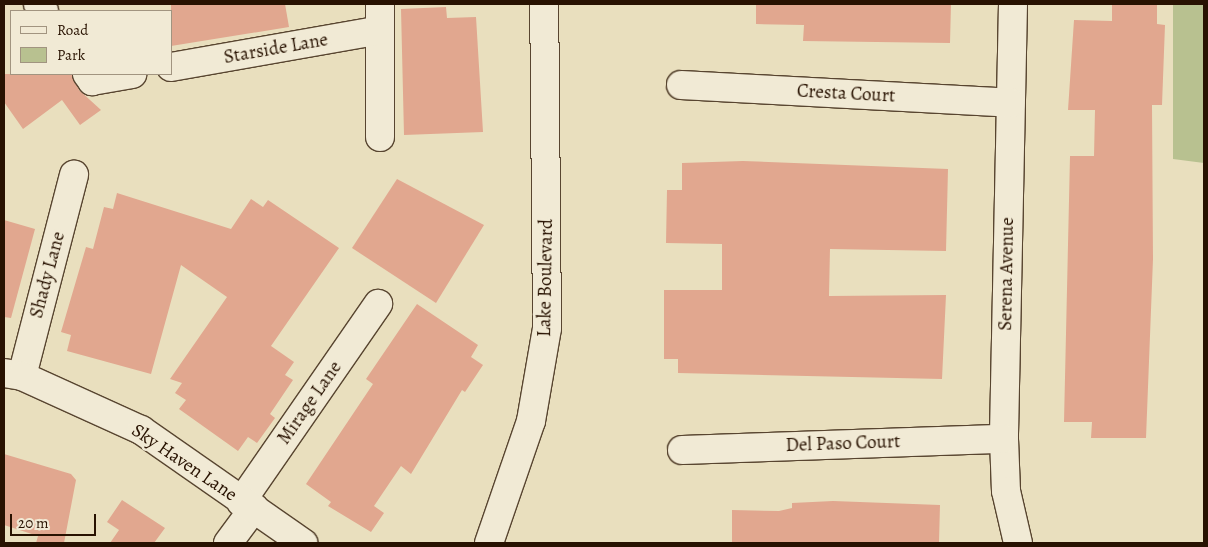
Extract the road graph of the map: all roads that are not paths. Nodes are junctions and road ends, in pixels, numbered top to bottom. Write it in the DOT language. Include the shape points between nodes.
graph roads {
  1 [pos="380,4"];
  2 [pos="544,4"];
  3 [pos="1013,4"];
  4 [pos="380,30"];
  5 [pos="172,67"];
  6 [pos="88,75"];
  7 [pos="126,75"];
  8 [pos="681,85"];
  9 [pos="1011,103"];
  10 [pos="380,138"];
  11 [pos="74,175"];
  12 [pos="378,304"];
  13 [pos="13,374"];
  14 [pos="1004,439"];
  15 [pos="682,450"];
  16 [pos="247,505"];
  17 [pos="228,543"];
  18 [pos="303,543"];
  19 [pos="489,543"];
  20 [pos="1018,543"];
  1 -- 4 [label="street"];
  2 -- 19 [label="street, Lake Boulevard" via="547,328 531,420"];
  3 -- 9 [label="street, Serena Avenue"];
  4 -- 5 [label="street, Starside Lane"];
  4 -- 10 [label="street"];
  6 -- 7 [label="street" via="92,81"];
  8 -- 9 [label="street, Cresta Court"];
  9 -- 14 [label="street, Serena Avenue"];
  11 -- 13 [label="street, Shady Lane"];
  12 -- 16 [label="street, Mirage Lane"];
  13 -- 16 [label="street, Sky Haven Lane" via="141,430"];
  14 -- 15 [label="street, Del Paso Court"];
  14 -- 20 [label="street, Serena Avenue" via="1006,491"];
  16 -- 17 [label="street, Mirage Lane"];
  16 -- 18 [label="street, Sky Haven Lane"];
}
